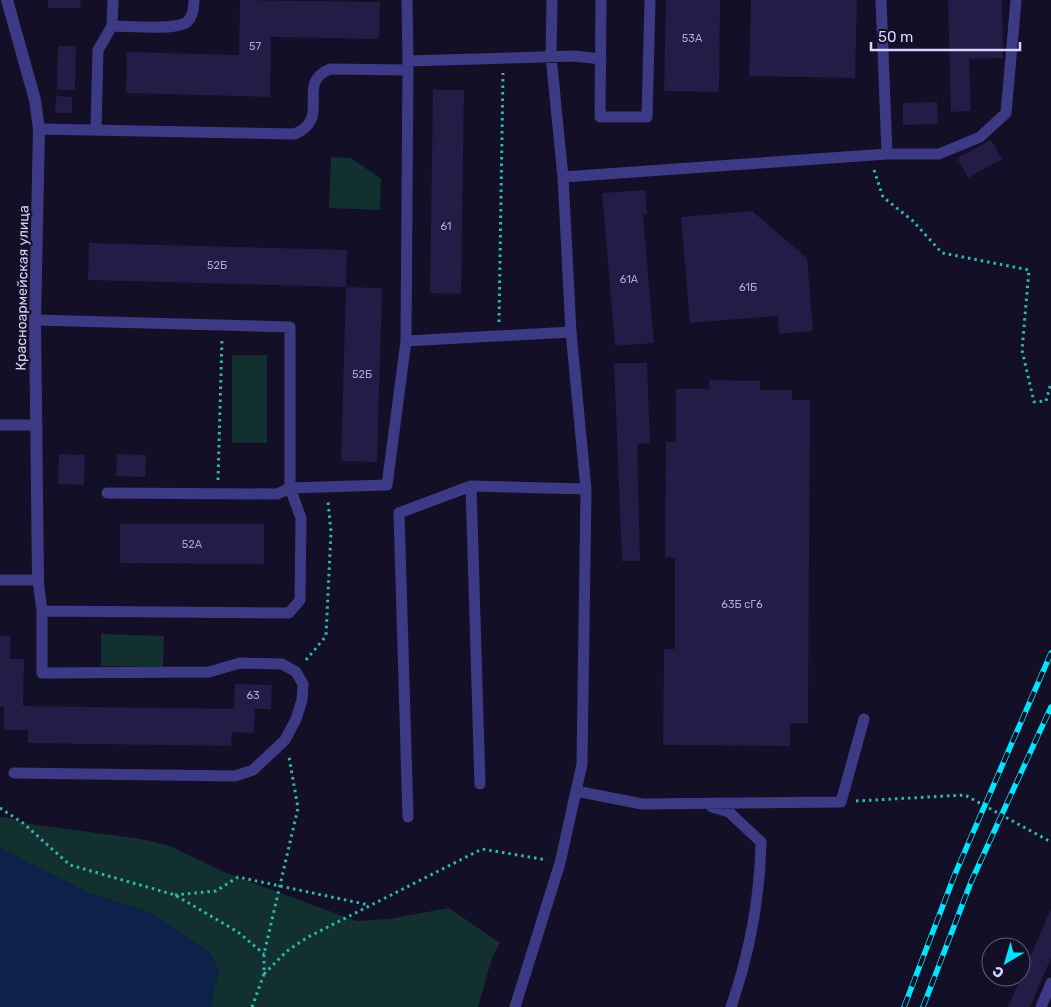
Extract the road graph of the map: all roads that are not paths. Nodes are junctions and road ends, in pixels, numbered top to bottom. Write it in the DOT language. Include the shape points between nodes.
graph roads {
  1 [pos="7,0"];
  2 [pos="113,0"];
  3 [pos="194,0"];
  4 [pos="407,0"];
  5 [pos="552,0"];
  6 [pos="601,0"];
  7 [pos="650,0"];
  8 [pos="881,0"];
  9 [pos="1016,0"];
  10 [pos="112,26"];
  11 [pos="551,56"];
  12 [pos="601,59"];
  13 [pos="408,66"];
  14 [pos="39,129"];
  15 [pos="96,130"];
  16 [pos="887,154"];
  17 [pos="563,177"];
  18 [pos="35,320"];
  19 [pos="572,332"];
  20 [pos="406,341"];
  21 [pos="0,425"];
  22 [pos="37,425"];
  23 [pos="471,486"];
  24 [pos="290,488"];
  25 [pos="586,489"];
  26 [pos="107,493"];
  27 [pos="0,580"];
  28 [pos="38,580"];
  29 [pos="42,611"];
  30 [pos="864,719"];
  31 [pos="14,773"];
  32 [pos="480,784"];
  33 [pos="576,791"];
  34 [pos="703,804"];
  35 [pos="408,817"];
  36 [pos="1051,983"];
  37 [pos="515,1007"];
  38 [pos="731,1007"];
  39 [pos="1041,1007"];
  1 -- 14 [label="street, Красноармейская улица" via="36,100"];
  2 -- 10 [label="lane"];
  3 -- 10 [label="lane" via="194,10 188,21 177,26"];
  4 -- 13 [label="lane"];
  5 -- 11 [label="lane"];
  6 -- 12 [label="lane"];
  7 -- 12 [label="lane" via="647,117 600,117"];
  8 -- 16 [label="lane"];
  9 -- 16 [label="lane" via="1006,113 980,138 939,154"];
  10 -- 15 [label="lane" via="98,50"];
  11 -- 12 [label="lane"];
  11 -- 13 [label="lane"];
  11 -- 17 [label="lane"];
  13 -- 15 [label="lane" via="330,69 320,73 313,85 313,118 307,129 295,134"];
  13 -- 20 [label="lane"];
  14 -- 15 [label="lane"];
  14 -- 18 [label="street, Красноармейская улица"];
  16 -- 17 [label="lane"];
  17 -- 19 [label="lane"];
  18 -- 22 [label="street, Красноармейская улица"];
  18 -- 24 [label="lane" via="290,327"];
  19 -- 20 [label="lane"];
  19 -- 25 [label="lane"];
  20 -- 24 [label="lane" via="387,485"];
  21 -- 22 [label="lane"];
  22 -- 28 [label="street, Красноармейская улица"];
  23 -- 25 [label="lane"];
  23 -- 32 [label="lane"];
  23 -- 35 [label="lane" via="399,513"];
  24 -- 26 [label="lane" via="277,494"];
  24 -- 29 [label="lane" via="301,518 300,600 289,613"];
  25 -- 33 [label="lane" via="582,764"];
  27 -- 28 [label="lane"];
  28 -- 29 [label="lane"];
  29 -- 31 [label="lane" via="42,673 209,672 240,663 282,664 296,672 303,684 302,700 286,739 253,770 235,776"];
  30 -- 34 [label="lane" via="841,802"];
  33 -- 34 [label="lane" via="642,804"];
  33 -- 37 [label="lane" via="560,863"];
  34 -- 38 [label="lane" via="729,812 761,842 760,874 744,971"];
  36 -- 39 [label="lane"];
}
